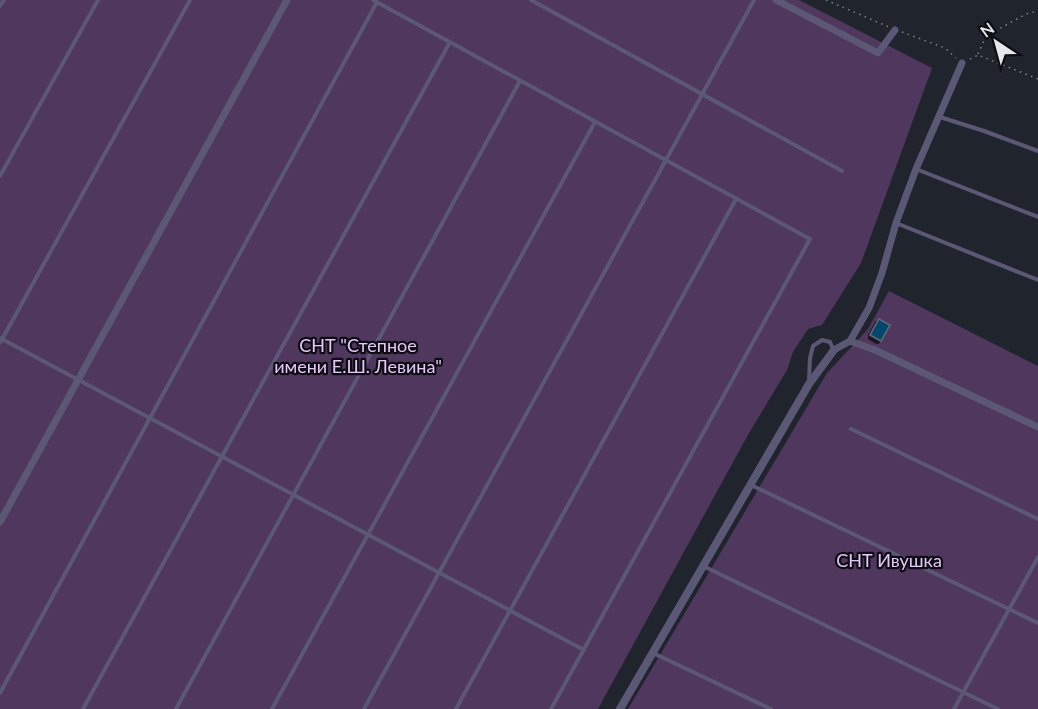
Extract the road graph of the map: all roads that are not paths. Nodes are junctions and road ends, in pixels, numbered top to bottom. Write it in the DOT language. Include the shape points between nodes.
graph roads {
  1 [pos="4,0"];
  2 [pos="98,0"];
  3 [pos="190,0"];
  4 [pos="287,0"];
  5 [pos="531,0"];
  6 [pos="754,0"];
  7 [pos="776,0"];
  8 [pos="375,1"];
  9 [pos="0,6"];
  10 [pos="895,30"];
  11 [pos="450,42"];
  12 [pos="962,63"];
  13 [pos="520,81"];
  14 [pos="703,94"];
  15 [pos="939,117"];
  16 [pos="595,122"];
  17 [pos="1038,152"];
  18 [pos="667,161"];
  19 [pos="916,169"];
  20 [pos="842,171"];
  21 [pos="0,177"];
  22 [pos="736,200"];
  23 [pos="1038,217"];
  24 [pos="896,223"];
  25 [pos="1038,280"];
  26 [pos="1,340"];
  27 [pos="850,341"];
  28 [pos="834,350"];
  29 [pos="78,380"];
  30 [pos="809,384"];
  31 [pos="150,418"];
  32 [pos="1038,427"];
  33 [pos="851,429"];
  34 [pos="222,456"];
  35 [pos="750,485"];
  36 [pos="293,495"];
  37 [pos="1038,519"];
  38 [pos="0,522"];
  39 [pos="368,535"];
  40 [pos="1038,557"];
  41 [pos="702,566"];
  42 [pos="439,573"];
  43 [pos="510,610"];
  44 [pos="1009,610"];
  45 [pos="1038,623"];
  46 [pos="584,650"];
  47 [pos="652,652"];
  48 [pos="0,693"];
  49 [pos="963,693"];
  50 [pos="83,709"];
  51 [pos="176,709"];
  52 [pos="272,709"];
  53 [pos="364,709"];
  54 [pos="456,709"];
  55 [pos="551,709"];
  56 [pos="620,709"];
  57 [pos="771,709"];
  58 [pos="954,709"];
  59 [pos="998,709"];
  1 -- 9 [label="lane"];
  2 -- 21 [label="lane"];
  3 -- 26 [label="lane"];
  4 -- 29 [label="street"];
  5 -- 14 [label="lane"];
  6 -- 14 [label="lane"];
  7 -- 10 [label="street" via="878,53"];
  8 -- 11 [label="lane"];
  8 -- 31 [label="lane"];
  11 -- 13 [label="lane"];
  11 -- 34 [label="lane"];
  12 -- 15 [label="street"];
  13 -- 16 [label="lane"];
  13 -- 36 [label="lane"];
  14 -- 18 [label="lane"];
  14 -- 20 [label="lane"];
  15 -- 17 [label="lane"];
  15 -- 19 [label="street"];
  16 -- 18 [label="lane"];
  16 -- 39 [label="lane"];
  18 -- 22 [label="lane"];
  18 -- 42 [label="lane"];
  19 -- 23 [label="lane"];
  19 -- 24 [label="street"];
  22 -- 43 [label="lane"];
  22 -- 46 [label="lane" via="810,239"];
  24 -- 25 [label="lane"];
  24 -- 27 [label="street" via="869,308"];
  26 -- 29 [label="lane"];
  27 -- 28 [label="street"];
  27 -- 32 [label="street"];
  28 -- 30 [label="street"];
  28 -- 30 [label="lane" via="830,342 822,340 813,346"];
  29 -- 31 [label="lane"];
  29 -- 38 [label="street"];
  30 -- 35 [label="street"];
  31 -- 34 [label="lane"];
  31 -- 48 [label="lane"];
  33 -- 37 [label="lane"];
  34 -- 36 [label="lane"];
  34 -- 50 [label="lane"];
  35 -- 41 [label="street"];
  35 -- 44 [label="lane"];
  36 -- 39 [label="lane"];
  36 -- 51 [label="lane"];
  39 -- 42 [label="lane"];
  39 -- 52 [label="lane"];
  40 -- 44 [label="lane"];
  41 -- 47 [label="street"];
  41 -- 49 [label="lane"];
  42 -- 43 [label="lane"];
  42 -- 53 [label="lane"];
  43 -- 46 [label="lane"];
  43 -- 54 [label="lane"];
  44 -- 45 [label="lane"];
  44 -- 49 [label="lane"];
  46 -- 55 [label="lane"];
  47 -- 56 [label="street"];
  47 -- 57 [label="lane"];
  49 -- 58 [label="lane"];
  49 -- 59 [label="lane"];
}
